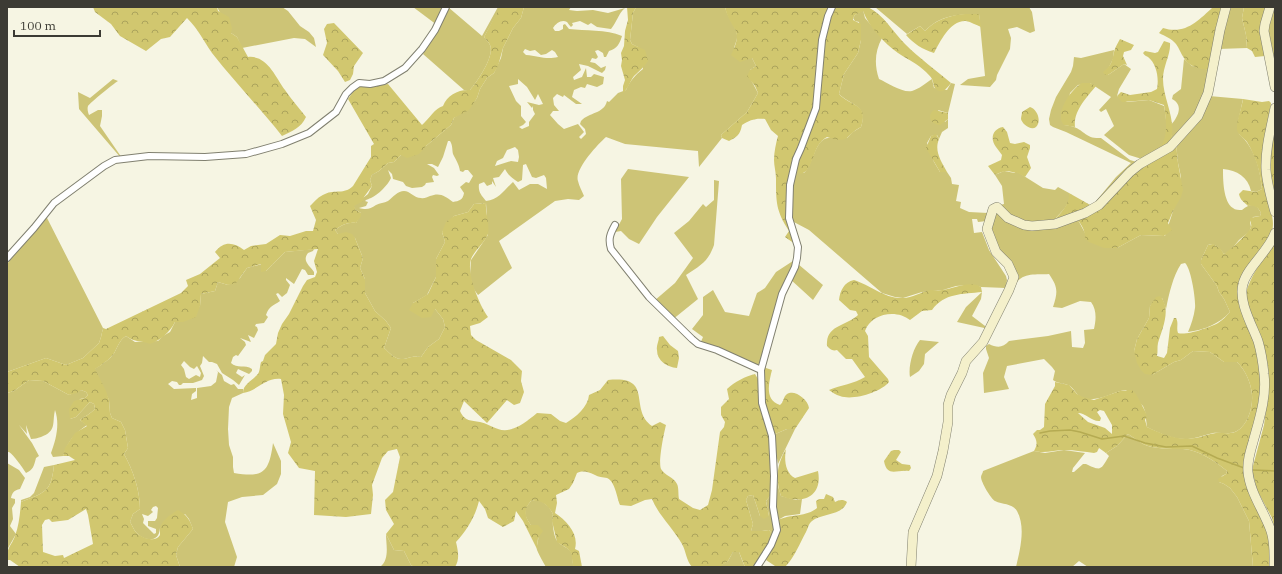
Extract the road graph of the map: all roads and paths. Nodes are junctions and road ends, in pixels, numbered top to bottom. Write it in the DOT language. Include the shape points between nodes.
graph roads {
  1 [pos="446,7"];
  2 [pos="832,7"];
  3 [pos="1226,7"];
  4 [pos="1270,7"];
  5 [pos="1275,87"];
  6 [pos="1275,108"];
  7 [pos="1275,212"];
  8 [pos="615,225"];
  9 [pos="1275,233"];
  10 [pos="7,258"];
  11 [pos="761,370"];
  12 [pos="756,567"];
  13 [pos="911,567"];
  14 [pos="1274,567"];
  1 -- 10 [label="street" via="422,49 404,68 384,81 358,83 346,94 336,112 309,133 246,154 205,157 149,156 115,160 54,203"];
  2 -- 11 [label="street" via="822,40 816,108 796,159 790,185 789,218 798,247 797,258 782,294"];
  3 -- 13 [label="street" via="1208,93 1198,116 1170,147 1130,172 1099,205 1055,224 1024,225 1008,218 997,207 993,209 987,229 996,252 1008,264 1014,277 983,342 966,361 951,395 937,476 913,532"];
  4 -- 5 [label="street" via="1264,31"];
  6 -- 7 [label="street" via="1266,164 1267,181"];
  8 -- 11 [label="street" via="609,235 611,249 649,297 674,322 698,344"];
  9 -- 14 [label="street" via="1244,280 1242,294 1258,342 1265,388 1249,456 1248,473 1254,494 1272,532"];
  11 -- 12 [label="street" via="762,403 772,436 773,507 777,530 772,545"];
}
